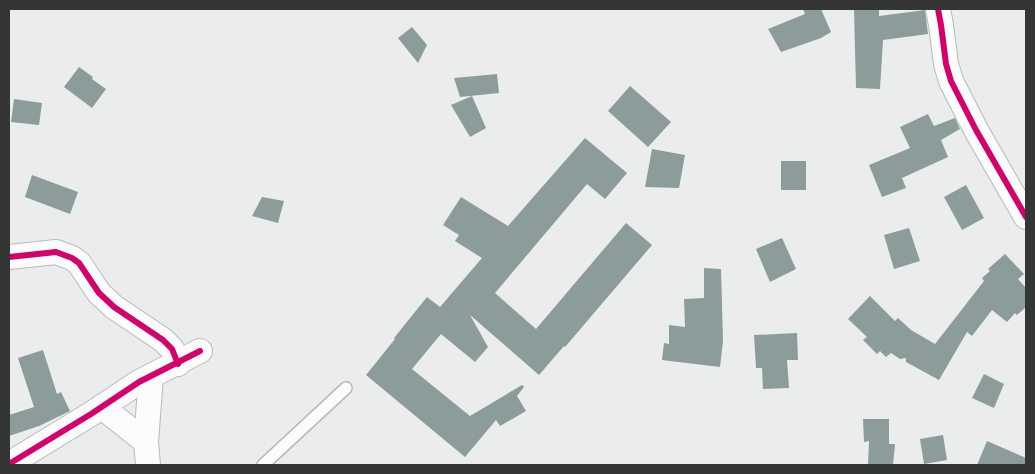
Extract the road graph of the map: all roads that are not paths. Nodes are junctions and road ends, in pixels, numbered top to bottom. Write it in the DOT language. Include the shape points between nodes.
graph roads {
  1 [pos="938,9"];
  2 [pos="1026,216"];
  3 [pos="9,257"];
  4 [pos="200,351"];
  5 [pos="178,364"];
  6 [pos="151,376"];
  7 [pos="346,388"];
  8 [pos="102,407"];
  9 [pos="146,442"];
  10 [pos="9,464"];
  11 [pos="148,465"];
  12 [pos="263,465"];
  1 -- 2 [label="street" via="950,81"];
  3 -- 5 [label="street" via="56,252 72,258 114,307 172,348"];
  4 -- 5 [label="street"];
  5 -- 6 [label="street"];
  6 -- 8 [label="street"];
  6 -- 9 [label="street"];
  7 -- 12 [label="lane"];
  8 -- 9 [label="street"];
  8 -- 10 [label="street"];
  9 -- 11 [label="street"];
}
